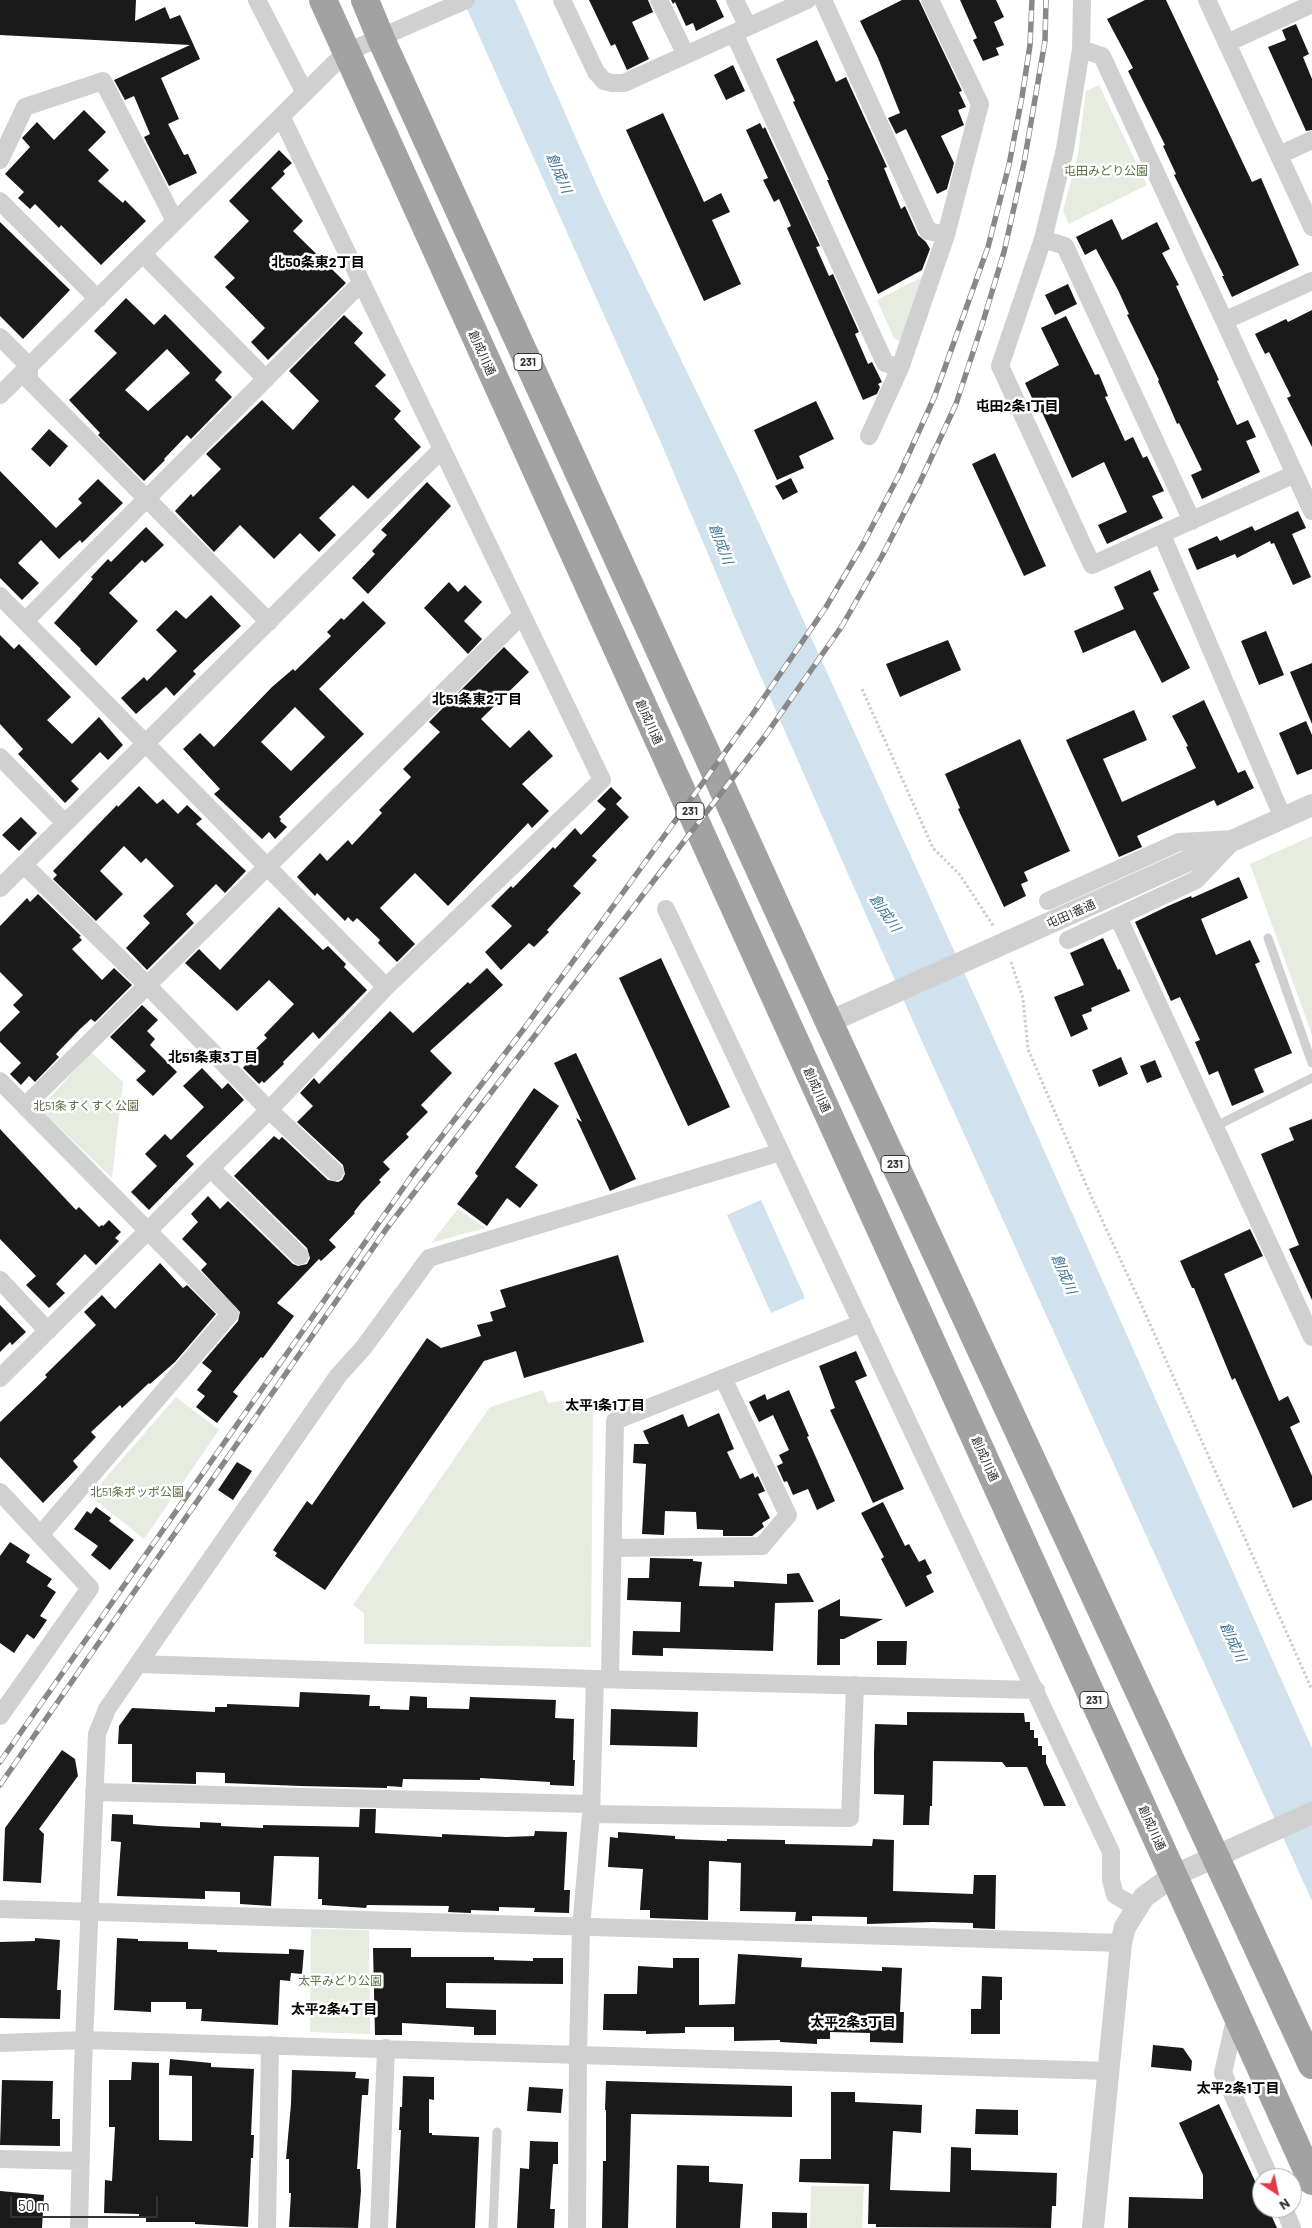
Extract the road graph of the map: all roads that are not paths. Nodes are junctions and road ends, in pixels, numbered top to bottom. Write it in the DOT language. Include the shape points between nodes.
graph roads {
  1 [pos="257,0"];
  2 [pos="322,0"];
  3 [pos="365,0"];
  4 [pos="466,0"];
  5 [pos="562,0"];
  6 [pos="659,0"];
  7 [pos="736,0"];
  8 [pos="807,0"];
  9 [pos="823,0"];
  10 [pos="930,0"];
  11 [pos="1082,0"];
  12 [pos="1207,0"];
  13 [pos="1312,4"];
  14 [pos="741,30"];
  15 [pos="381,38"];
  16 [pos="1227,43"];
  17 [pos="1081,48"];
  18 [pos="345,53"];
  19 [pos="686,55"];
  20 [pos="305,93"];
  21 [pos="281,116"];
  22 [pos="1312,140"];
  23 [pos="1279,155"];
  24 [pos="0,160"];
  25 [pos="0,201"];
  26 [pos="175,221"];
  27 [pos="1312,227"];
  28 [pos="946,235"];
  29 [pos="1043,239"];
  30 [pos="142,254"];
  31 [pos="1312,281"];
  32 [pos="362,283"];
  33 [pos="98,300"];
  34 [pos="1226,320"];
  35 [pos="0,337"];
  36 [pos="29,366"];
  37 [pos="900,368"];
  38 [pos="266,379"];
  39 [pos="0,395"];
  40 [pos="869,436"];
  41 [pos="442,450"];
  42 [pos="1295,474"];
  43 [pos="147,498"];
  44 [pos="1312,511"];
  45 [pos="1192,521"];
  46 [pos="1162,535"];
  47 [pos="0,596"];
  48 [pos="522,615"];
  49 [pos="25,621"];
  50 [pos="269,622"];
  51 [pos="145,743"];
  52 [pos="0,757"];
  53 [pos="1312,805"];
  54 [pos="1283,818"];
  55 [pos="65,823"];
  56 [pos="1235,839"];
  57 [pos="24,865"];
  58 [pos="267,866"];
  59 [pos="0,888"];
  60 [pos="1048,901"];
  61 [pos="666,909"];
  62 [pos="1118,917"];
  63 [pos="1268,938"];
  64 [pos="1068,940"];
  65 [pos="147,985"];
  66 [pos="386,987"];
  67 [pos="829,1022"];
  68 [pos="1312,1063"];
  69 [pos="1312,1078"];
  70 [pos="0,1081"];
  71 [pos="25,1106"];
  72 [pos="269,1110"];
  73 [pos="1214,1128"];
  74 [pos="781,1152"];
  75 [pos="211,1169"];
  76 [pos="335,1172"];
  77 [pos="147,1232"];
  78 [pos="300,1256"];
  79 [pos="0,1280"];
  80 [pos="862,1322"];
  81 [pos="48,1331"];
  82 [pos="1311,1335"];
  83 [pos="0,1378"];
  84 [pos="723,1378"];
  85 [pos="0,1492"];
  86 [pos="41,1534"];
  87 [pos="614,1548"];
  88 [pos="138,1664"];
  89 [pos="602,1679"];
  90 [pos="855,1685"];
  91 [pos="1036,1690"];
  92 [pos="0,1716"];
  93 [pos="94,1792"];
  94 [pos="591,1809"];
  95 [pos="1312,1813"];
  96 [pos="1216,1856"];
  97 [pos="1174,1876"];
  98 [pos="1136,1907"];
  99 [pos="0,1909"];
  100 [pos="89,1913"];
  101 [pos="581,1928"];
  102 [pos="1121,1943"];
  103 [pos="1236,2014"];
  104 [pos="84,2040"];
  105 [pos="0,2043"];
  106 [pos="270,2045"];
  107 [pos="386,2048"];
  108 [pos="578,2054"];
  109 [pos="1312,2065"];
  110 [pos="1108,2071"];
  111 [pos="497,2132"];
  112 [pos="0,2159"];
  113 [pos="81,2161"];
  114 [pos="1266,2168"];
  115 [pos="1312,2181"];
  116 [pos="79,2228"];
  117 [pos="267,2228"];
  118 [pos="379,2228"];
  119 [pos="493,2228"];
  120 [pos="577,2228"];
  121 [pos="1093,2228"];
  1 -- 20 [label="street"];
  2 -- 18 [label="highway, 創成川通 / 231"];
  3 -- 15 [label="highway, 231"];
  4 -- 15 [label="street"];
  5 -- 19 [label="street" via="596,72 604,81 624,83"];
  6 -- 19 [label="street"];
  7 -- 14 [label="street"];
  8 -- 14 [label="street"];
  9 -- 28 [label="street" via="928,231"];
  10 -- 28 [label="street" via="980,104"];
  11 -- 17 [label="street"];
  12 -- 16 [label="street"];
  13 -- 16 [label="street"];
  14 -- 19 [label="street"];
  14 -- 37 [label="street" via="885,362"];
  15 -- 18 [label="street"];
  15 -- 67 [label="highway, 231"];
  16 -- 23 [label="street"];
  17 -- 29 [label="street" via="1065,149"];
  17 -- 34 [label="street" via="1102,56"];
  18 -- 20 [label="street"];
  18 -- 97 [label="highway, 創成川通 / 231"];
  20 -- 21 [label="street"];
  21 -- 26 [label="street"];
  21 -- 32 [label="street"];
  22 -- 23 [label="street"];
  23 -- 27 [label="street"];
  24 -- 26 [label="street" via="25,107 103,81"];
  25 -- 33 [label="street"];
  26 -- 30 [label="street"];
  28 -- 37 [label="street"];
  29 -- 45 [label="street" via="1065,246"];
  29 -- 46 [label="street" via="1000,366 1092,565"];
  30 -- 33 [label="street"];
  30 -- 38 [label="street"];
  31 -- 34 [label="street"];
  32 -- 38 [label="street"];
  32 -- 41 [label="street"];
  33 -- 36 [label="street"];
  34 -- 42 [label="street"];
  35 -- 36 [label="street"];
  36 -- 39 [label="street"];
  36 -- 43 [label="street" via="29,380"];
  37 -- 40 [label="street"];
  38 -- 43 [label="street"];
  41 -- 48 [label="street"];
  41 -- 50 [label="street"];
  42 -- 44 [label="street"];
  42 -- 45 [label="street"];
  43 -- 49 [label="street"];
  43 -- 50 [label="street"];
  45 -- 46 [label="street"];
  46 -- 54 [label="street"];
  47 -- 49 [label="street"];
  48 -- 58 [label="street"];
  48 -- 66 [label="street" via="602,780"];
  49 -- 51 [label="street"];
  50 -- 51 [label="street"];
  51 -- 55 [label="street"];
  51 -- 58 [label="street"];
  52 -- 55 [label="street"];
  53 -- 54 [label="street, 屯田1番通"];
  54 -- 56 [label="street, 屯田1番通"];
  55 -- 57 [label="street"];
  56 -- 60 [label="street" via="1179,842"];
  56 -- 62 [label="street" via="1196,880"];
  56 -- 67 [label="street, 屯田1番通"];
  57 -- 59 [label="street"];
  57 -- 65 [label="street"];
  58 -- 65 [label="street"];
  58 -- 66 [label="street"];
  61 -- 74 [label="street"];
  62 -- 64 [label="street"];
  62 -- 73 [label="street"];
  63 -- 68 [label="lane"];
  65 -- 71 [label="street"];
  65 -- 72 [label="street"];
  66 -- 72 [label="street"];
  67 -- 96 [label="highway, 231"];
  69 -- 73 [label="lane"];
  70 -- 71 [label="street"];
  71 -- 77 [label="street"];
  72 -- 75 [label="street"];
  72 -- 76 [label="street"];
  73 -- 82 [label="street"];
  74 -- 80 [label="street"];
  74 -- 88 [label="street" via="430,1258 338,1376"];
  75 -- 77 [label="street"];
  75 -- 78 [label="street"];
  77 -- 81 [label="street"];
  77 -- 86 [label="street" via="230,1314"];
  79 -- 81 [label="street"];
  80 -- 84 [label="street"];
  80 -- 91 [label="street"];
  81 -- 83 [label="street"];
  84 -- 87 [label="street" via="615,1421"];
  84 -- 87 [label="street" via="788,1516 762,1546"];
  85 -- 86 [label="street"];
  86 -- 92 [label="street" via="90,1588"];
  87 -- 89 [label="street"];
  88 -- 89 [label="street"];
  88 -- 93 [label="street" via="107,1709 97,1734"];
  89 -- 90 [label="street"];
  89 -- 94 [label="street"];
  90 -- 91 [label="street"];
  90 -- 94 [label="street" via="850,1818"];
  91 -- 98 [label="street" via="1111,1852 1114,1895"];
  93 -- 94 [label="street"];
  93 -- 100 [label="street"];
  94 -- 101 [label="street"];
  95 -- 96 [label="street"];
  96 -- 97 [label="street"];
  96 -- 109 [label="highway, 231"];
  97 -- 98 [label="street" via="1144,1897"];
  97 -- 103 [label="highway, 創成川通 / 231"];
  98 -- 102 [label="street"];
  99 -- 100 [label="street"];
  100 -- 101 [label="street"];
  100 -- 104 [label="street"];
  101 -- 102 [label="street"];
  101 -- 108 [label="street"];
  102 -- 110 [label="street"];
  103 -- 114 [label="street" via="1223,2073"];
  103 -- 115 [label="highway, 創成川通 / 231"];
  104 -- 105 [label="street"];
  104 -- 106 [label="street"];
  104 -- 113 [label="street"];
  106 -- 107 [label="street"];
  106 -- 117 [label="street"];
  107 -- 108 [label="street"];
  107 -- 118 [label="street"];
  108 -- 110 [label="street"];
  108 -- 120 [label="street"];
  110 -- 121 [label="street"];
  111 -- 119 [label="lane"];
  112 -- 113 [label="street"];
  113 -- 116 [label="street"];
}
